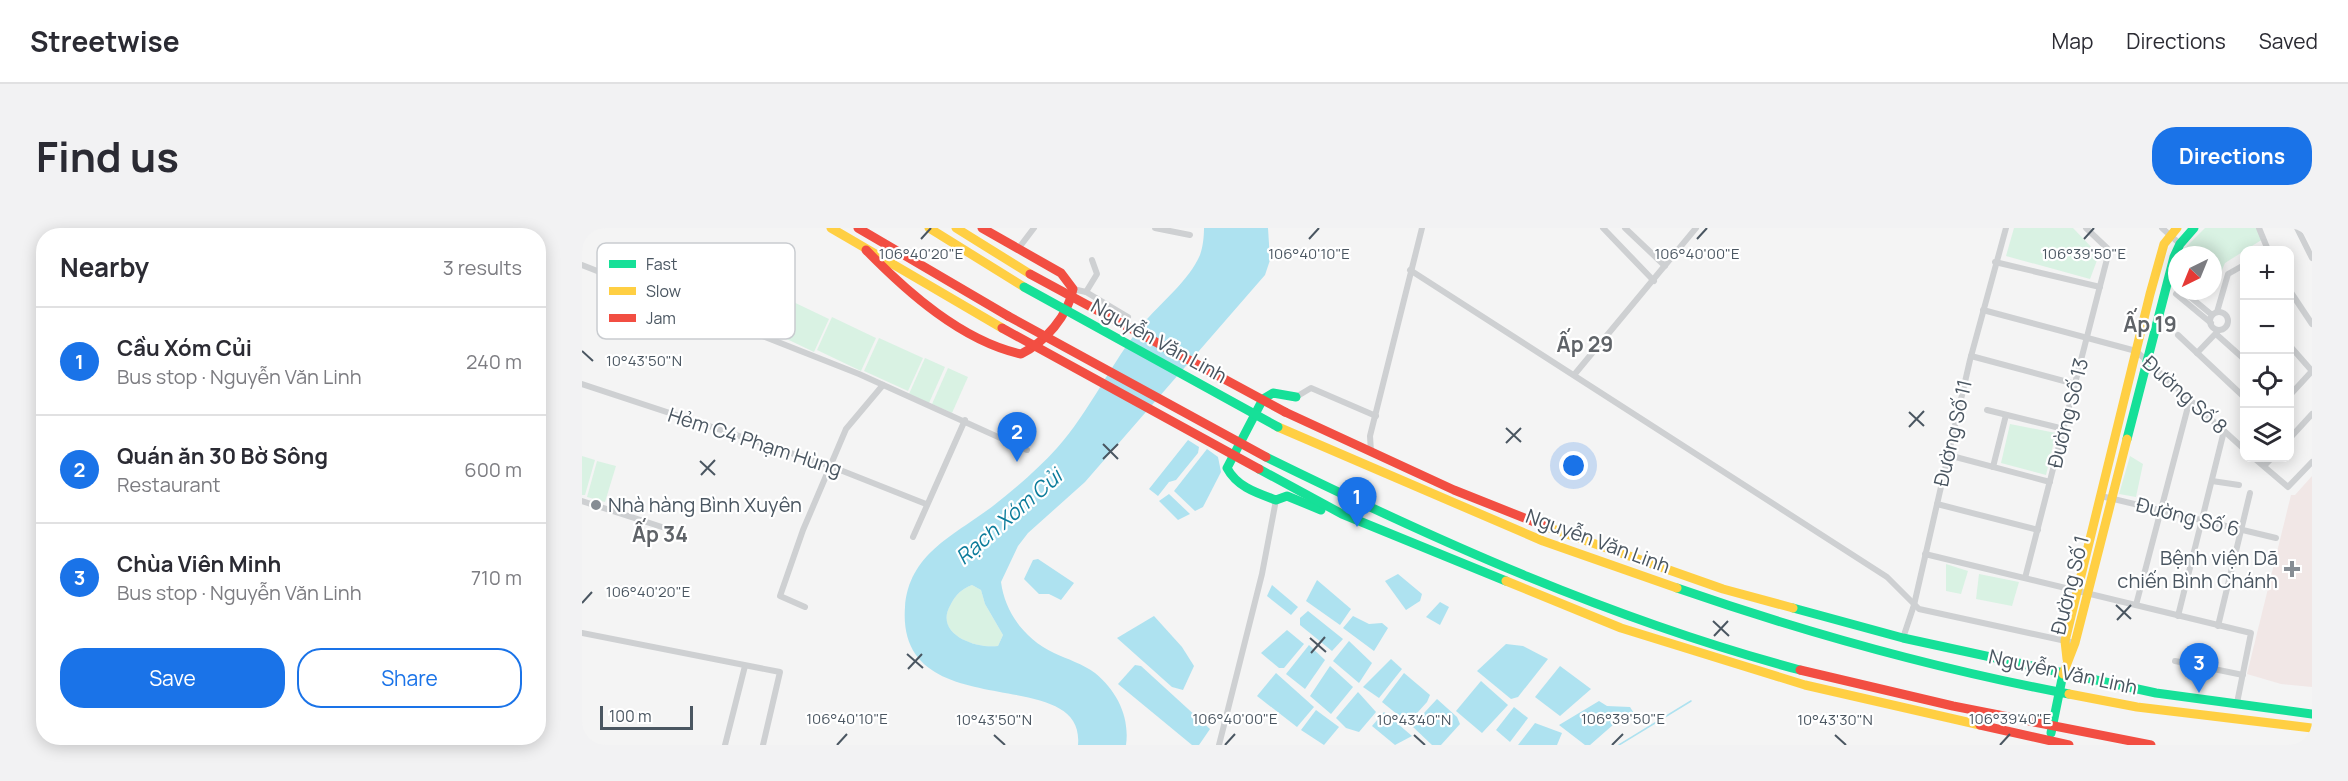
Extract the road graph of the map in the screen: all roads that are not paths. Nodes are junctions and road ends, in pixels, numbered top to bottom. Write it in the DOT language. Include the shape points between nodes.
graph roads {
  1 [pos="831,228"];
  2 [pos="858,228"];
  3 [pos="929,228"];
  4 [pos="956,228"];
  5 [pos="982,228"];
  6 [pos="1034,228"];
  7 [pos="1155,228"];
  8 [pos="1422,228"];
  9 [pos="1603,228"];
  10 [pos="1625,228"];
  11 [pos="1685,228"];
  12 [pos="1696,228"];
  13 [pos="2006,228"];
  14 [pos="2086,228"];
  15 [pos="2162,228"];
  16 [pos="2194,228"];
  17 [pos="2259,228"];
  18 [pos="2297,228"];
  19 [pos="2174,230"];
  20 [pos="1190,235"];
  21 [pos="1689,236"];
  22 [pos="2183,241"];
  23 [pos="2181,246"];
  24 [pos="2266,246"];
  25 [pos="1018,249"];
  26 [pos="866,250"];
  27 [pos="2312,258"];
  28 [pos="1092,260"];
  29 [pos="1995,261"];
  30 [pos="582,265"];
  31 [pos="1665,266"];
  32 [pos="2240,269"];
  33 [pos="1410,270"];
  34 [pos="597,271"];
  35 [pos="2168,277"];
  36 [pos="1654,281"];
  37 [pos="2100,287"];
  38 [pos="1073,289"];
  39 [pos="1086,292"];
  40 [pos="2150,294"];
  41 [pos="2168,295"];
  42 [pos="2163,297"];
  43 [pos="2294,298"];
  44 [pos="2190,300"];
  45 [pos="1983,310"];
  46 [pos="1128,317"];
  47 [pos="2213,317"];
  48 [pos="2312,324"];
  49 [pos="2217,332"];
  50 [pos="2178,335"];
  51 [pos="2087,336"];
  52 [pos="768,339"];
  53 [pos="2136,351"];
  54 [pos="2294,351"];
  55 [pos="2198,353"];
  56 [pos="2240,355"];
  57 [pos="1971,356"];
  58 [pos="2147,359"];
  59 [pos="2312,371"];
  60 [pos="1574,375"];
  61 [pos="582,384"];
  62 [pos="2075,384"];
  63 [pos="883,385"];
  64 [pos="2294,390"];
  65 [pos="2240,393"];
  66 [pos="1296,397"];
  67 [pos="2190,399"];
  68 [pos="1987,410"];
  69 [pos="2312,414"];
  70 [pos="2006,415"];
  71 [pos="1376,416"];
  72 [pos="965,420"];
  73 [pos="2064,429"];
  74 [pos="2224,431"];
  75 [pos="2294,433"];
  76 [pos="1370,436"];
  77 [pos="1356,445"];
  78 [pos="2240,445"];
  79 [pos="1027,450"];
  80 [pos="1371,452"];
  81 [pos="1948,455"];
  82 [pos="2259,462"];
  83 [pos="2268,462"];
  84 [pos="2312,462"];
  85 [pos="830,466"];
  86 [pos="2264,466"];
  87 [pos="1993,467"];
  88 [pos="2212,481"];
  89 [pos="2050,482"];
  90 [pos="2239,485"];
  91 [pos="2250,493"];
  92 [pos="2105,497"];
  93 [pos="1276,500"];
  94 [pos="582,501"];
  95 [pos="926,504"];
  96 [pos="1937,504"];
  97 [pos="2162,510"];
  98 [pos="1342,514"];
  99 [pos="2202,520"];
  100 [pos="666,528"];
  101 [pos="2038,530"];
  102 [pos="2240,530"];
  103 [pos="913,537"];
  104 [pos="2276,538"];
  105 [pos="1925,554"];
  106 [pos="2025,578"];
  107 [pos="2082,592"];
  108 [pos="1914,605"];
  109 [pos="2136,605"];
  110 [pos="805,607"];
  111 [pos="2178,616"];
  112 [pos="2218,626"];
  113 [pos="582,633"];
  114 [pos="1903,638"];
  115 [pos="2070,642"];
  116 [pos="2175,661"];
  117 [pos="745,666"];
  118 [pos="2063,674"];
  119 [pos="2243,675"];
  120 [pos="2059,692"];
  121 [pos="2237,704"];
  122 [pos="2312,714"];
  123 [pos="2052,727"];
  124 [pos="2312,728"];
  125 [pos="2050,740"];
  126 [pos="725,745"];
  127 [pos="763,745"];
  128 [pos="1219,745"];
  129 [pos="2069,745"];
  130 [pos="2151,745"];
  1 -- 26 [label="main road"];
  2 -- 123 [label="main road, bridge" via="1008,316 1266,457 1394,520 1531,579 1632,619 1814,675"];
  3 -- 120 [label="main road, Nguyễn Văn Linh, bridge" via="1024,287 1278,427 1533,537 1720,603 1887,651"];
  4 -- 77 [label="main road, Nguyễn Văn Linh, bridge" via="1030,274 1285,412"];
  5 -- 25 [label="main road"];
  6 -- 25 [label="street"];
  7 -- 20 [label="street"];
  8 -- 33 [label="street"];
  9 -- 36 [label="street"];
  10 -- 31 [label="street"];
  11 -- 21 [label="street"];
  12 -- 21 [label="street"];
  13 -- 29 [label="street, Đường Số 11"];
  14 -- 37 [label="street, Đường Số 13" via="2107,248"];
  15 -- 19 [label="street"];
  16 -- 22 [label="main road, Đường Số 1"];
  17 -- 24 [label="street"];
  18 -- 27 [label="street"];
  19 -- 22 [label="street"];
  19 -- 40 [label="main road, Đường Số 1" via="2164,244"];
  21 -- 31 [label="street"];
  22 -- 23 [label="main road, Đường Số 1"];
  25 -- 38 [label="main road" via="1066,277"];
  26 -- 38 [label="main road" via="920,298 1012,354 1028,352 1041,342 1068,305"];
  26 -- 98 [label="main road, bridge"];
  28 -- 39 [label="street" via="1097,274"];
  29 -- 37 [label="street"];
  29 -- 45 [label="street, Đường Số 11"];
  30 -- 34 [label="street"];
  31 -- 36 [label="street"];
  32 -- 47 [label="street" via="2228,274"];
  33 -- 60 [label="street"];
  33 -- 71 [label="street"];
  35 -- 42 [label="main road, Đường Số 1"];
  36 -- 60 [label="street"];
  37 -- 51 [label="street, Đường Số 13"];
  38 -- 39 [label="street"];
  39 -- 46 [label="street"];
  40 -- 42 [label="main road"];
  40 -- 53 [label="main road, Đường Số 1"];
  41 -- 42 [label="street"];
  42 -- 58 [label="main road, Đường Số 1"];
  43 -- 48 [label="street"];
  44 -- 47 [label="street"];
  45 -- 51 [label="street, Đường Số 8"];
  45 -- 57 [label="street, Đường Số 11"];
  47 -- 49 [label="street"];
  47 -- 49 [label="street" via="2226,314 2228,320 2225,328"];
  49 -- 55 [label="street"];
  49 -- 56 [label="street"];
  50 -- 55 [label="street"];
  51 -- 53 [label="street, Đường Số 8"];
  51 -- 62 [label="street, Đường Số 13"];
  52 -- 63 [label="street"];
  53 -- 58 [label="street, Đường Số 8"];
  53 -- 92 [label="main road, Đường Số 1"];
  54 -- 59 [label="street"];
  55 -- 65 [label="street"];
  57 -- 62 [label="street"];
  57 -- 81 [label="street, Đường Số 11"];
  58 -- 67 [label="street, Đường Số 8"];
  58 -- 92 [label="main road, Đường Số 1"];
  59 -- 64 [label="street"];
  60 -- 108 [label="street" via="1887,577"];
  61 -- 85 [label="street, Hẻm C4 Phạm Hùng"];
  62 -- 73 [label="street, Đường Số 13"];
  63 -- 72 [label="street"];
  63 -- 85 [label="street" via="846,429"];
  66 -- 71 [label="street" via="1311,388"];
  66 -- 93 [label="main road" via="1273,393 1263,399 1228,464 1236,481"];
  67 -- 74 [label="street, Đường Số 8"];
  67 -- 97 [label="street"];
  68 -- 70 [label="street"];
  69 -- 75 [label="street"];
  70 -- 73 [label="street"];
  70 -- 87 [label="street"];
  71 -- 76 [label="street"];
  72 -- 79 [label="street"];
  72 -- 95 [label="street"];
  73 -- 89 [label="street, Đường Số 13"];
  74 -- 78 [label="street, Đường Số 8"];
  74 -- 88 [label="street"];
  76 -- 77 [label="street"];
  76 -- 80 [label="street"];
  77 -- 80 [label="main road, Nguyễn Văn Linh"];
  80 -- 114 [label="main road, Nguyễn Văn Linh" via="1555,530 1705,583"];
  81 -- 87 [label="street"];
  81 -- 96 [label="street, Đường Số 11"];
  82 -- 86 [label="street"];
  83 -- 86 [label="street"];
  84 -- 86 [label="street" via="2288,487"];
  85 -- 95 [label="street, Hẻm C4 Phạm Hùng"];
  85 -- 110 [label="street" via="780,596"];
  87 -- 89 [label="street"];
  88 -- 90 [label="street"];
  88 -- 99 [label="street"];
  89 -- 101 [label="street, Đường Số 13"];
  91 -- 102 [label="street"];
  92 -- 97 [label="street, Đường Số 6"];
  92 -- 107 [label="main road, Đường Số 1"];
  93 -- 98 [label="main road" via="1287,496 1336,517"];
  93 -- 128 [label="street" via="1262,574"];
  94 -- 100 [label="street"];
  95 -- 103 [label="street"];
  96 -- 101 [label="street"];
  96 -- 105 [label="street, Đường Số 11"];
  97 -- 99 [label="street, Đường Số 6"];
  97 -- 109 [label="street"];
  98 -- 125 [label="main road" via="1621,628 1811,687"];
  99 -- 102 [label="street, Đường Số 6"];
  99 -- 111 [label="street"];
  101 -- 106 [label="street, Đường Số 13"];
  102 -- 104 [label="street, Đường Số 6"];
  102 -- 112 [label="street"];
  105 -- 106 [label="street"];
  105 -- 108 [label="street, Đường Số 11"];
  106 -- 107 [label="street"];
  107 -- 109 [label="street"];
  107 -- 115 [label="main road, Đường Số 1"];
  108 -- 114 [label="street, Đường Số 11"];
  108 -- 115 [label="street" via="1930,612"];
  109 -- 111 [label="street"];
  111 -- 112 [label="street"];
  112 -- 119 [label="street" via="2252,633"];
  113 -- 117 [label="street"];
  114 -- 118 [label="main road, Nguyễn Văn Linh"];
  115 -- 118 [label="main road, Đường Số 1"];
  116 -- 119 [label="street"];
  117 -- 126 [label="street"];
  117 -- 127 [label="street" via="780,672"];
  118 -- 120 [label="main road, Đường Số 1"];
  118 -- 121 [label="main road, Nguyễn Văn Linh"];
  119 -- 121 [label="street"];
  120 -- 123 [label="main road, Đường Số 1"];
  120 -- 124 [label="main road, Nguyễn Văn Linh" via="2122,705"];
  121 -- 122 [label="main road, Nguyễn Văn Linh"];
  123 -- 125 [label="main road, Đường Số 1"];
  123 -- 130 [label="main road"];
  125 -- 129 [label="main road"];
}
